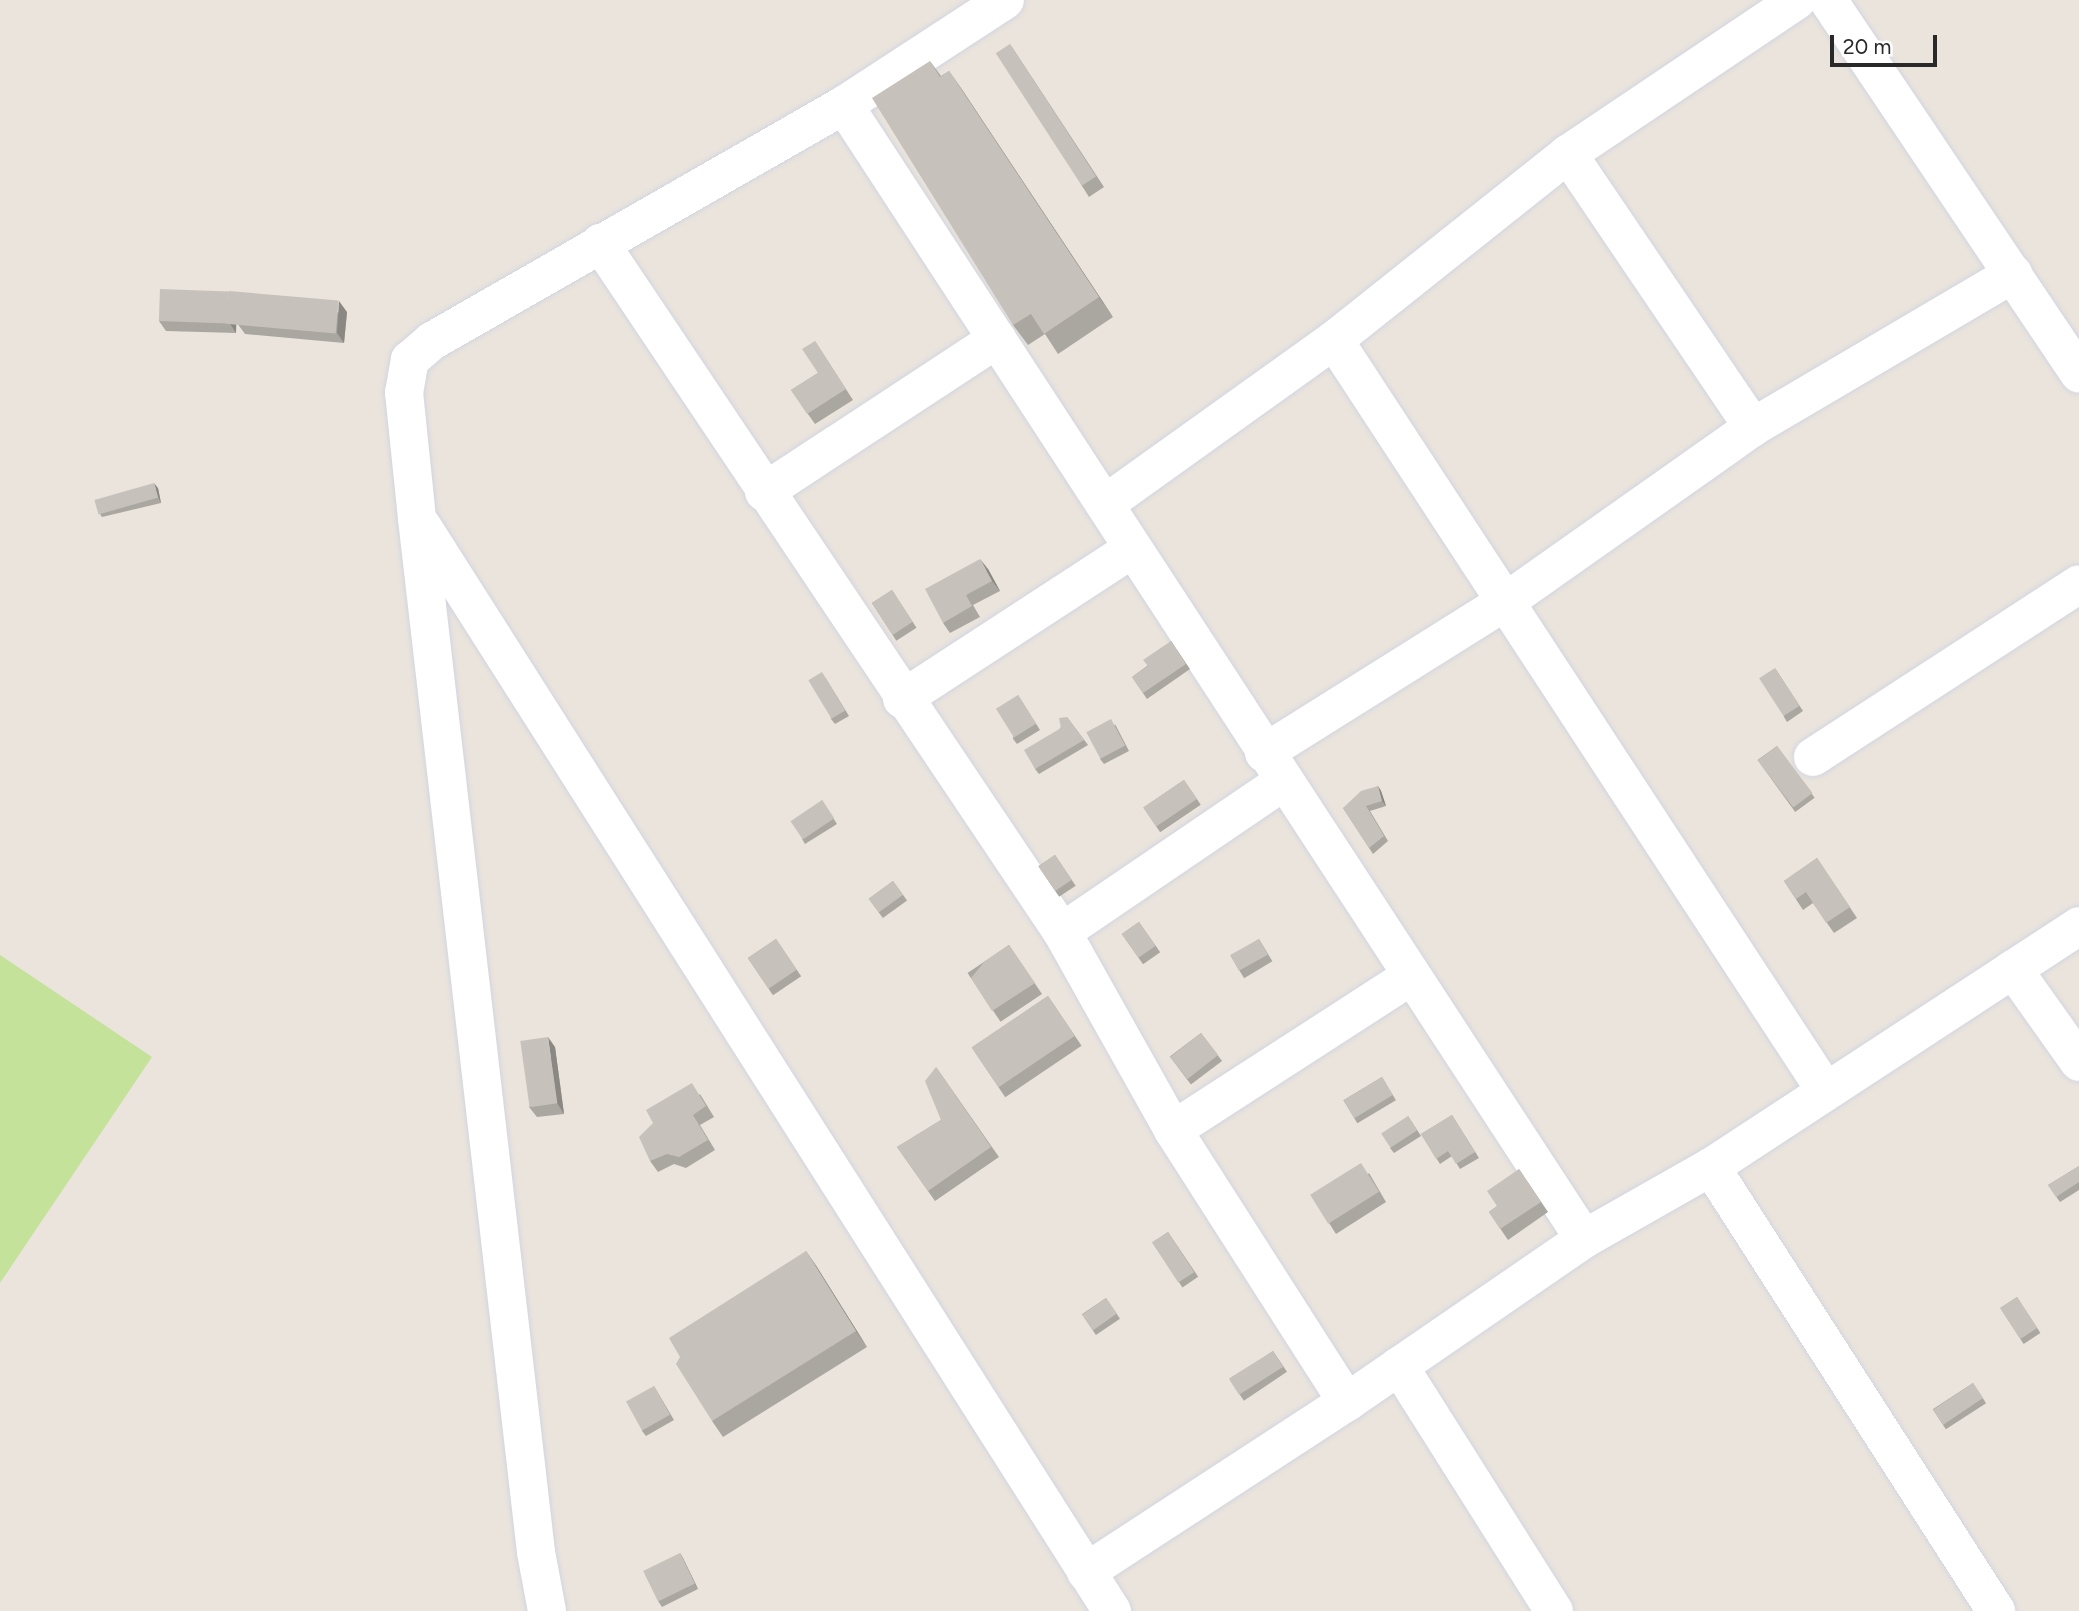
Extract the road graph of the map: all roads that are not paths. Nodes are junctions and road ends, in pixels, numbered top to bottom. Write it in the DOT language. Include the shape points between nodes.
graph roads {
  1 [pos="1005,0"];
  2 [pos="1797,0"];
  3 [pos="1828,0"];
  4 [pos="844,105"];
  5 [pos="1568,154"];
  6 [pos="600,243"];
  7 [pos="2013,274"];
  8 [pos="997,339"];
  9 [pos="1334,340"];
  10 [pos="2079,373"];
  11 [pos="1753,427"];
  12 [pos="764,492"];
  13 [pos="1105,504"];
  14 [pos="417,518"];
  15 [pos="1132,549"];
  16 [pos="2079,584"];
  17 [pos="1508,600"];
  18 [pos="902,699"];
  19 [pos="1813,757"];
  20 [pos="1274,768"];
  21 [pos="2079,926"];
  22 [pos="1062,932"];
  23 [pos="2012,969"];
  24 [pos="1411,976"];
  25 [pos="2079,1062"];
  26 [pos="1825,1090"];
  27 [pos="1173,1130"];
  28 [pos="1712,1167"];
  29 [pos="1584,1239"];
  30 [pos="1399,1366"];
  31 [pos="1348,1402"];
  32 [pos="1086,1572"];
  33 [pos="548,1609"];
  34 [pos="1112,1611"];
  35 [pos="1554,1611"];
  36 [pos="1996,1611"];
  1 -- 4 [label="street"];
  2 -- 5 [label="street"];
  3 -- 7 [label="street"];
  4 -- 6 [label="street"];
  4 -- 8 [label="street"];
  5 -- 9 [label="street"];
  5 -- 11 [label="street"];
  6 -- 12 [label="street"];
  6 -- 14 [label="street" via="432,341 410,360 404,393"];
  7 -- 10 [label="street"];
  7 -- 11 [label="street"];
  8 -- 12 [label="street"];
  8 -- 13 [label="street"];
  9 -- 13 [label="street"];
  9 -- 17 [label="street"];
  11 -- 17 [label="street"];
  12 -- 18 [label="street"];
  13 -- 15 [label="street"];
  14 -- 32 [label="street"];
  14 -- 33 [label="street" via="536,1552"];
  15 -- 18 [label="street"];
  15 -- 20 [label="street"];
  16 -- 19 [label="street"];
  17 -- 20 [label="street"];
  17 -- 26 [label="street"];
  18 -- 22 [label="street"];
  20 -- 22 [label="street"];
  20 -- 24 [label="street"];
  21 -- 23 [label="street"];
  22 -- 27 [label="street"];
  23 -- 25 [label="street"];
  23 -- 26 [label="street"];
  24 -- 27 [label="street"];
  24 -- 29 [label="street"];
  26 -- 28 [label="street"];
  27 -- 31 [label="street"];
  28 -- 29 [label="street"];
  28 -- 36 [label="street"];
  29 -- 30 [label="street"];
  30 -- 31 [label="street"];
  30 -- 35 [label="street"];
  31 -- 32 [label="street"];
  32 -- 34 [label="street"];
}
